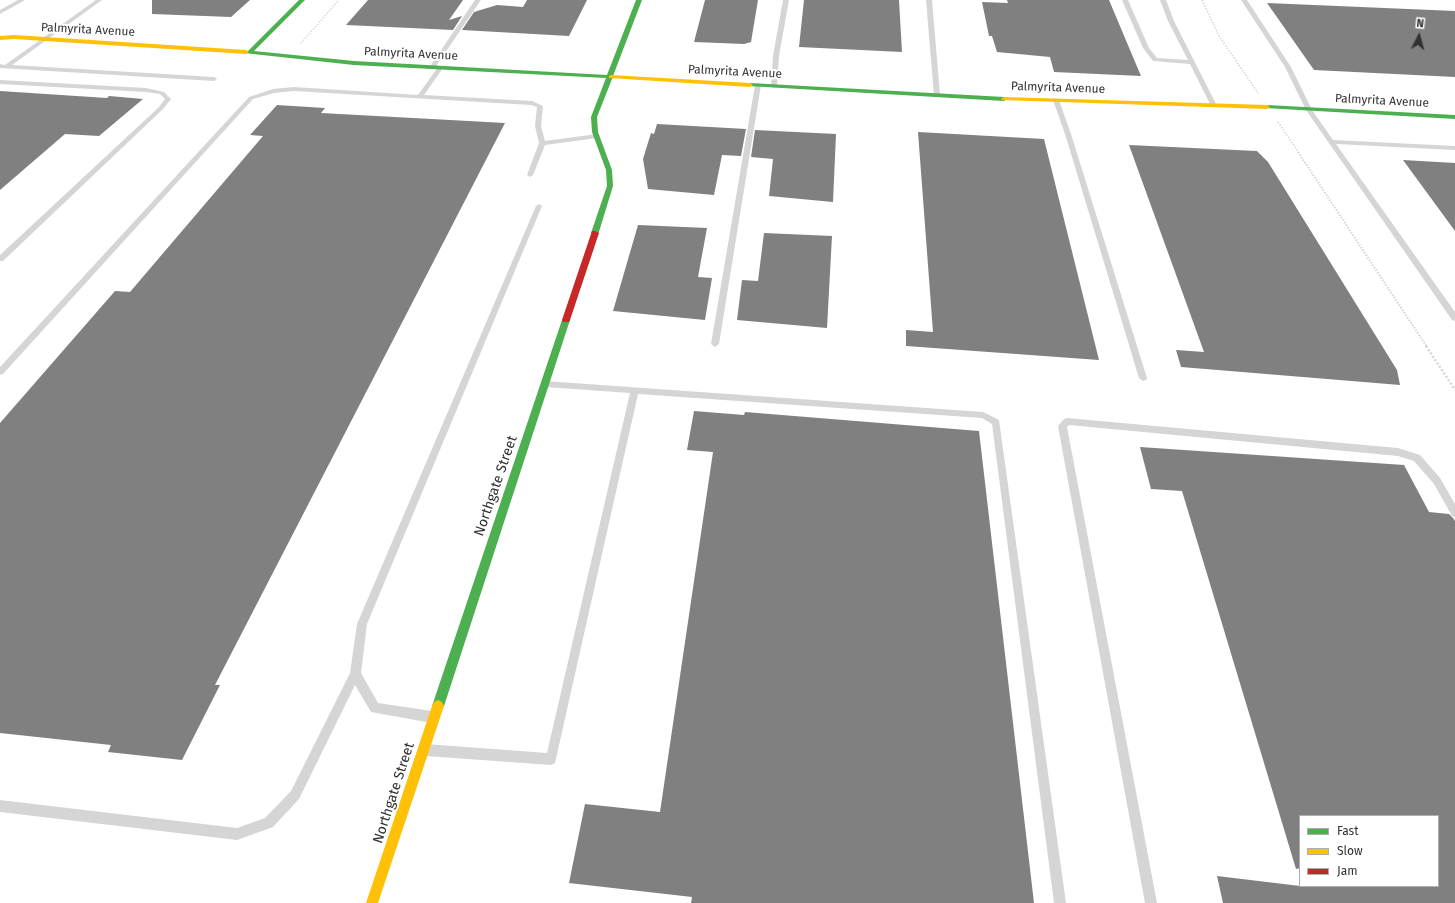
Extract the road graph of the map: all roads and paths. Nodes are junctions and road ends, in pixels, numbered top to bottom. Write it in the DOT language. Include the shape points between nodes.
graph roads {
  1 [pos="22,0"];
  2 [pos="99,0"];
  3 [pos="302,0"];
  4 [pos="339,0"];
  5 [pos="478,0"];
  6 [pos="639,0"];
  7 [pos="786,0"];
  8 [pos="929,0"];
  9 [pos="1125,0"];
  10 [pos="1163,0"];
  11 [pos="1202,0"];
  12 [pos="1244,0"];
  13 [pos="0,12"];
  14 [pos="0,33"];
  15 [pos="14,37"];
  16 [pos="0,38"];
  17 [pos="43,39"];
  18 [pos="250,52"];
  19 [pos="288,56"];
  20 [pos="1192,62"];
  21 [pos="0,66"];
  22 [pos="7,66"];
  23 [pos="436,68"];
  24 [pos="609,77"];
  25 [pos="214,79"];
  26 [pos="0,82"];
  27 [pos="758,85"];
  28 [pos="774,86"];
  29 [pos="937,95"];
  30 [pos="420,97"];
  31 [pos="1056,100"];
  32 [pos="1214,106"];
  33 [pos="1268,107"];
  34 [pos="1309,110"];
  35 [pos="1455,117"];
  36 [pos="597,136"];
  37 [pos="1331,142"];
  38 [pos="542,143"];
  39 [pos="1455,148"];
  40 [pos="530,175"];
  41 [pos="539,206"];
  42 [pos="0,259"];
  43 [pos="1455,318"];
  44 [pos="715,344"];
  45 [pos="0,372"];
  46 [pos="1143,378"];
  47 [pos="545,384"];
  48 [pos="635,390"];
  49 [pos="1455,390"];
  50 [pos="1455,513"];
  51 [pos="355,674"];
  52 [pos="434,717"];
  53 [pos="423,750"];
  54 [pos="0,806"];
  55 [pos="372,903"];
  56 [pos="1060,903"];
  57 [pos="1151,903"];
  1 -- 13 [label="lane"];
  2 -- 17 [label="lane"];
  3 -- 18 [label="street"];
  4 -- 19 [label="path"];
  5 -- 23 [label="lane"];
  6 -- 24 [label="street, Northgate Street"];
  7 -- 28 [label="lane" via="776,56"];
  8 -- 29 [label="lane"];
  9 -- 20 [label="lane" via="1146,48 1155,60"];
  10 -- 20 [label="lane"];
  11 -- 33 [label="path" via="1216,30"];
  12 -- 34 [label="lane" via="1288,67"];
  14 -- 15 [label="street, Palmyrita Avenue"];
  15 -- 16 [label="street, Palmyrita Avenue"];
  15 -- 17 [label="street, Palmyrita Avenue"];
  17 -- 18 [label="street, Palmyrita Avenue"];
  17 -- 22 [label="lane"];
  18 -- 19 [label="street, Palmyrita Avenue"];
  19 -- 23 [label="street, Palmyrita Avenue"];
  20 -- 32 [label="lane"];
  21 -- 22 [label="lane"];
  22 -- 25 [label="lane"];
  23 -- 24 [label="street, Palmyrita Avenue"];
  23 -- 30 [label="lane"];
  24 -- 27 [label="street, Palmyrita Avenue"];
  24 -- 36 [label="street, Northgate Street" via="594,117"];
  26 -- 42 [label="lane" via="146,90 162,92 168,99"];
  27 -- 28 [label="street, Palmyrita Avenue"];
  27 -- 44 [label="lane"];
  28 -- 29 [label="street, Palmyrita Avenue"];
  29 -- 31 [label="street, Palmyrita Avenue"];
  30 -- 38 [label="lane" via="532,103 540,106 538,126"];
  30 -- 45 [label="lane" via="294,89 272,91 251,98"];
  31 -- 32 [label="street, Palmyrita Avenue"];
  31 -- 46 [label="lane"];
  32 -- 33 [label="street, Palmyrita Avenue"];
  33 -- 34 [label="street, Palmyrita Avenue"];
  33 -- 49 [label="path"];
  34 -- 35 [label="street, Palmyrita Avenue"];
  34 -- 37 [label="lane"];
  36 -- 38 [label="lane"];
  36 -- 47 [label="street, Northgate Street" via="609,170 610,186"];
  37 -- 39 [label="lane"];
  37 -- 43 [label="lane"];
  38 -- 40 [label="lane"];
  41 -- 51 [label="lane" via="362,624"];
  47 -- 48 [label="lane"];
  47 -- 52 [label="street, Northgate Street"];
  48 -- 53 [label="lane" via="551,759"];
  48 -- 56 [label="lane" via="983,415 996,422"];
  50 -- 57 [label="lane" via="1437,481 1416,458 1398,452 1067,421 1062,426"];
  51 -- 52 [label="lane" via="376,708"];
  51 -- 54 [label="lane" via="295,795 268,823 237,834"];
  52 -- 53 [label="street, Northgate Street"];
  53 -- 55 [label="street, Northgate Street"];
}
